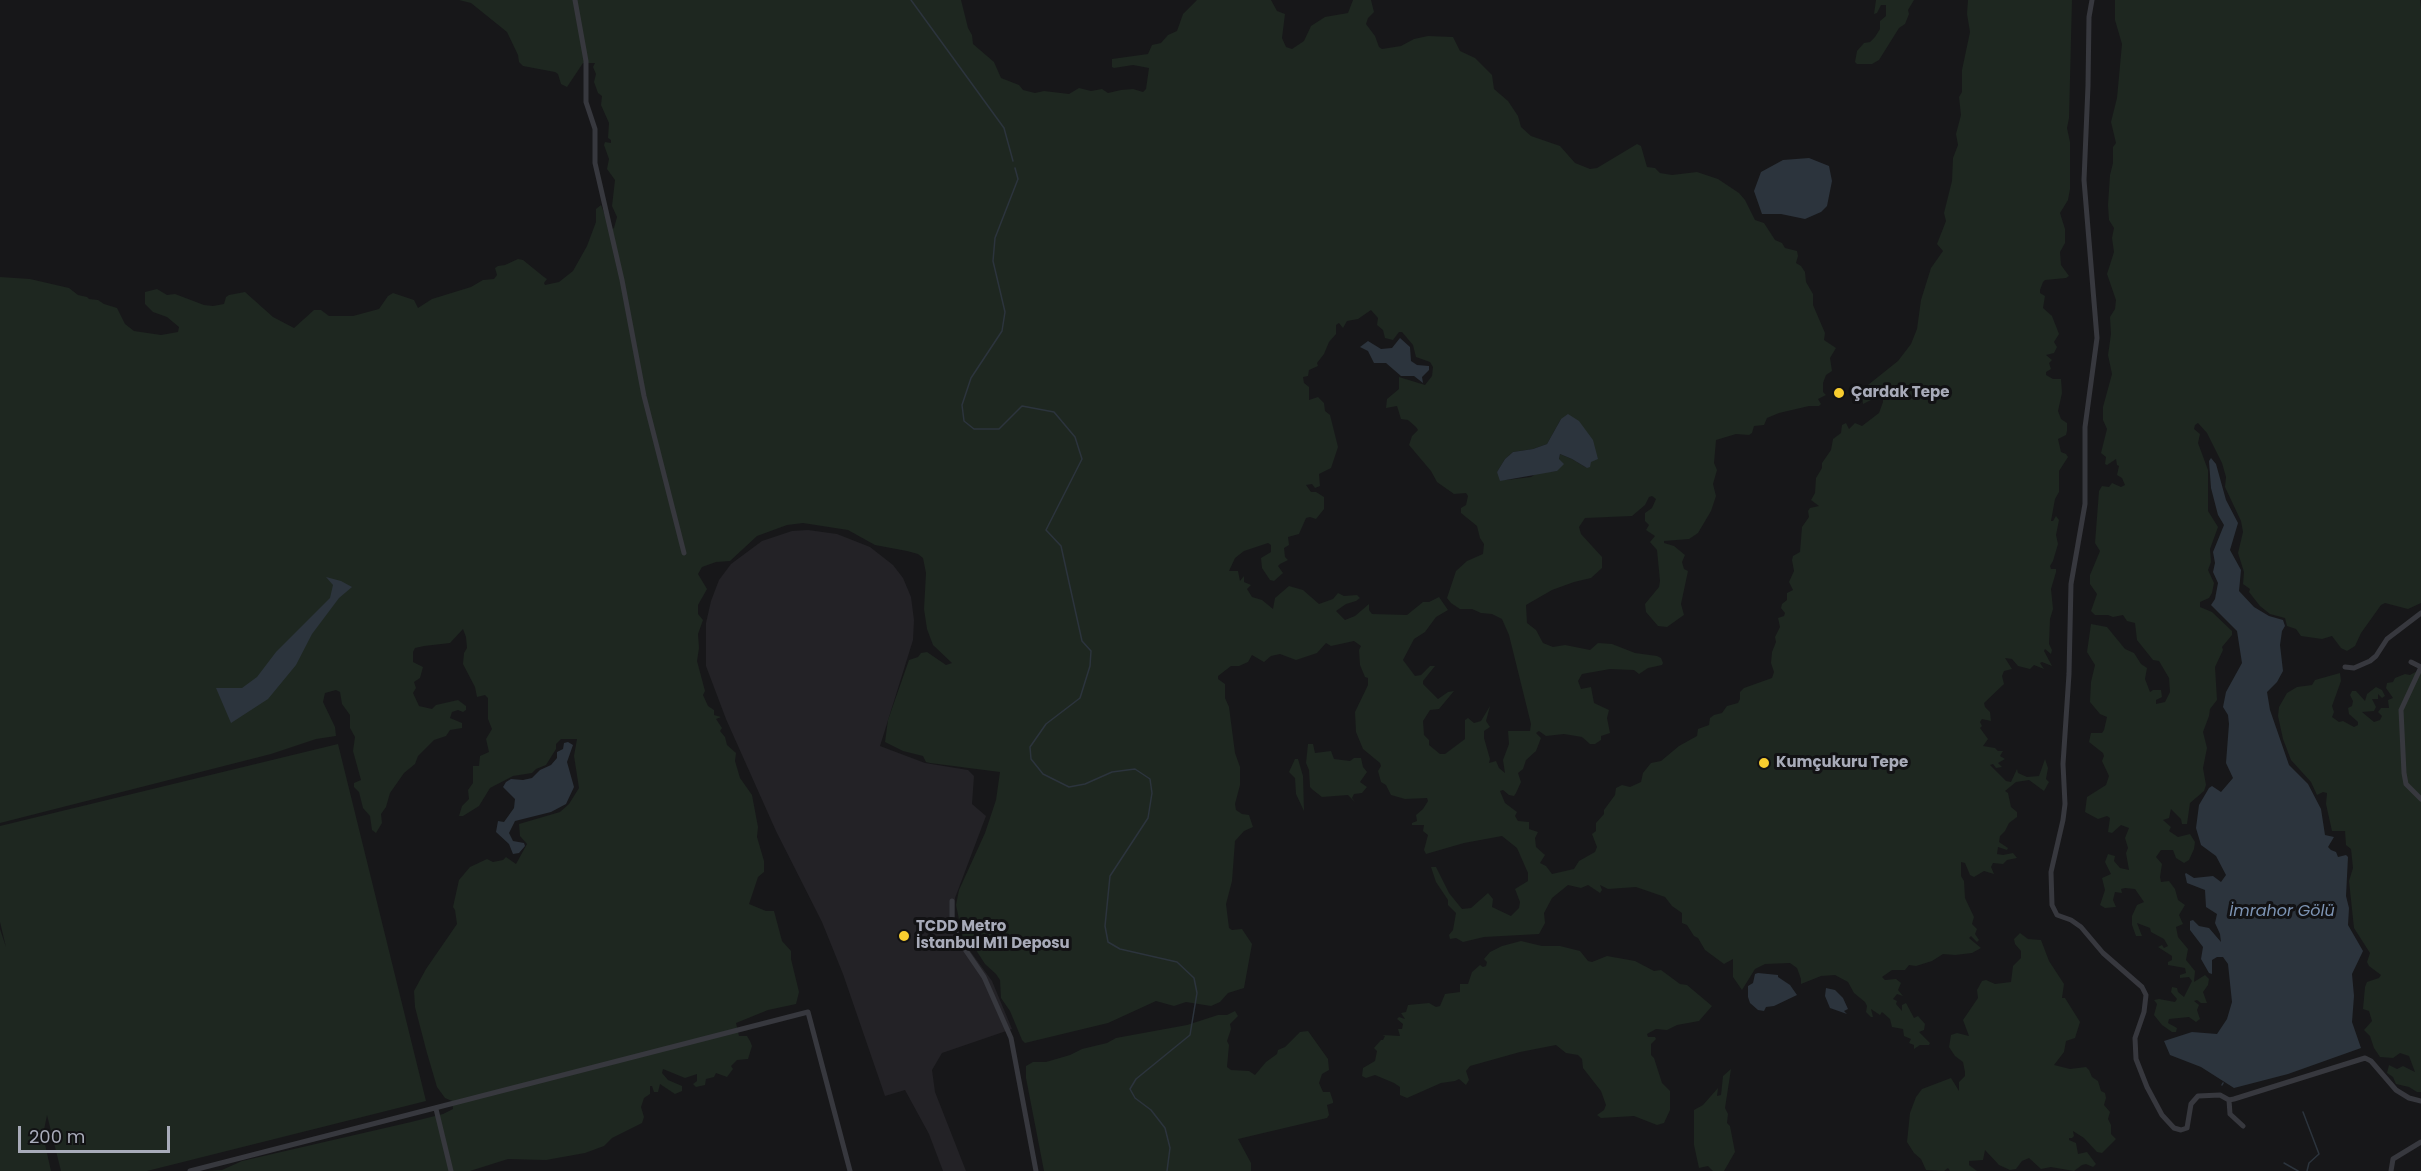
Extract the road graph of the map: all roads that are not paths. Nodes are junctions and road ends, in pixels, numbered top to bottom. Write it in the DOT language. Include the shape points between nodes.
graph roads {
  1 [pos="575,0"];
  2 [pos="2091,0"];
  3 [pos="684,553"];
  4 [pos="2421,613"];
  5 [pos="2411,663"];
  6 [pos="2345,667"];
  7 [pos="2421,799"];
  8 [pos="952,901"];
  9 [pos="2229,1100"];
  10 [pos="2421,1101"];
  11 [pos="436,1109"];
  12 [pos="2243,1126"];
  13 [pos="2421,1142"];
  14 [pos="190,1171"];
  15 [pos="451,1171"];
  16 [pos="850,1171"];
  17 [pos="1036,1171"];
  18 [pos="2391,1171"];
  1 -- 3 [label="street" via="586,61 586,102 595,129 595,163 644,396"];
  2 -- 9 [label="street" via="2084,180 2097,338 2085,427 2085,504 2071,584 2063,764 2065,804 2051,872 2052,905 2057,915 2082,927 2103,953 2142,987 2146,995 2135,1038 2136,1059 2168,1122 2179,1130 2187,1128 2191,1104 2199,1096 2220,1095"];
  4 -- 6 [label="street" via="2387,639 2370,661 2354,668"];
  5 -- 7 [label="street" via="2421,667 2401,710 2404,774 2406,784"];
  8 -- 17 [label="street" via="952,922 958,939 984,977 1011,1038"];
  9 -- 10 [label="street" via="2365,1058 2396,1090"];
  9 -- 12 [label="street" via="2230,1114"];
  11 -- 14 [label="street"];
  11 -- 15 [label="street"];
  11 -- 16 [label="street" via="808,1012"];
  13 -- 18 [label="street" via="2393,1159"];
}
